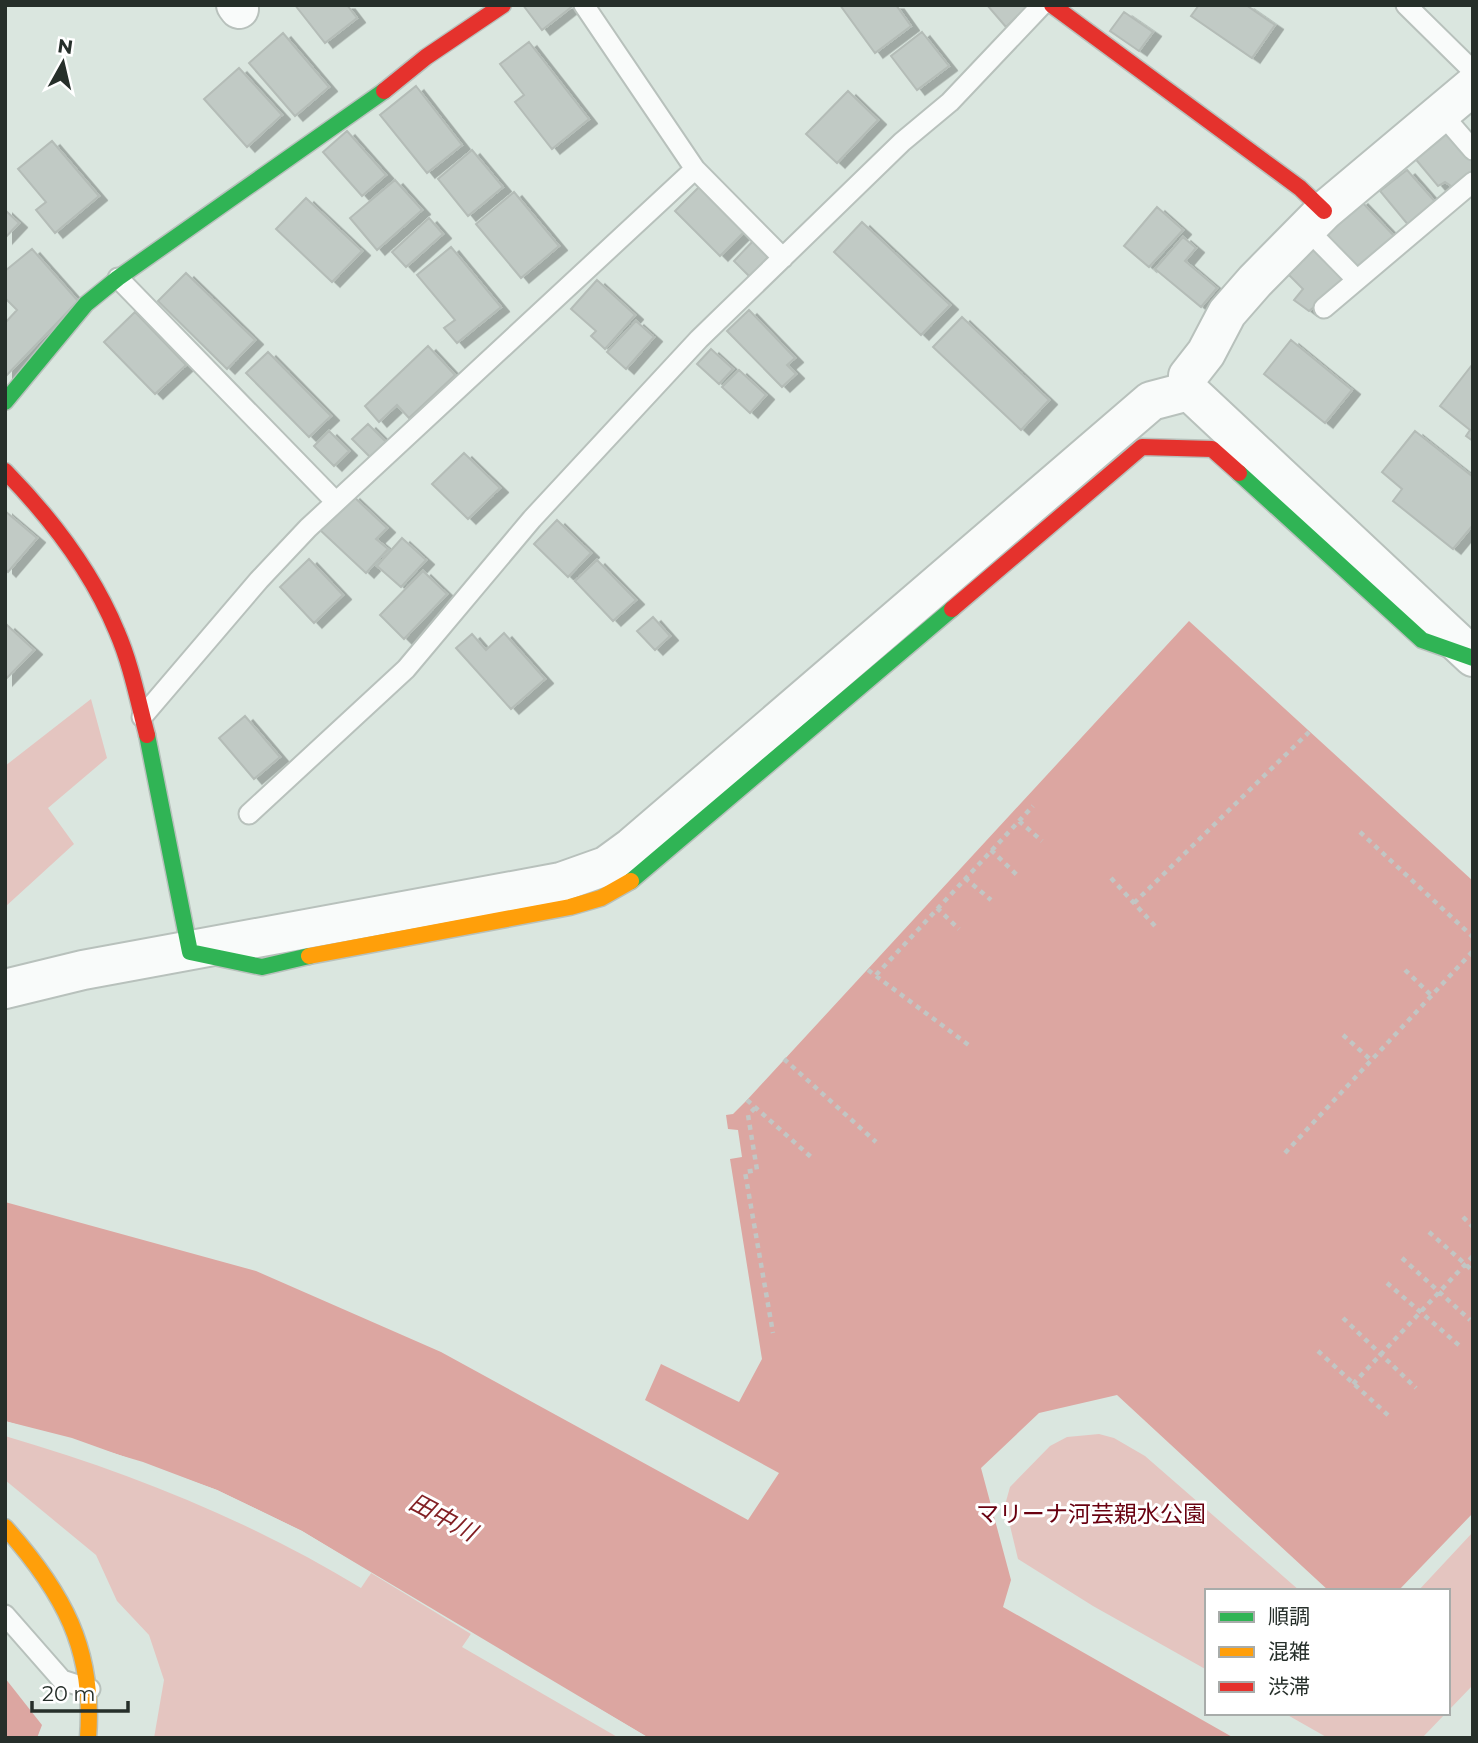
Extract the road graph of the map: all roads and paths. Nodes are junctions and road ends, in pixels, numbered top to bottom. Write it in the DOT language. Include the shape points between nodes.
graph roads {
  1 [pos="503,5"];
  2 [pos="584,5"];
  3 [pos="1042,5"];
  4 [pos="1052,5"];
  5 [pos="1406,5"];
  6 [pos="1473,71"];
  7 [pos="1473,86"];
  8 [pos="1441,113"];
  9 [pos="1473,150"];
  10 [pos="695,169"];
  11 [pos="1473,182"];
  12 [pos="1315,220"];
  13 [pos="783,258"];
  14 [pos="118,278"];
  15 [pos="1356,280"];
  16 [pos="1324,308"];
  17 [pos="1189,391"];
  18 [pos="5,402"];
  19 [pos="5,471"];
  20 [pos="336,502"];
  21 [pos="1473,657"];
  22 [pos="142,717"];
  23 [pos="1310,732"];
  24 [pos="1032,806"];
  25 [pos="249,814"];
  26 [pos="1019,821"];
  27 [pos="1360,832"];
  28 [pos="1042,842"];
  29 [pos="991,850"];
  30 [pos="1017,874"];
  31 [pos="965,878"];
  32 [pos="1111,878"];
  33 [pos="991,900"];
  34 [pos="1134,903"];
  35 [pos="937,908"];
  36 [pos="1155,926"];
  37 [pos="960,929"];
  38 [pos="1473,937"];
  39 [pos="1473,951"];
  40 [pos="190,953"];
  41 [pos="868,970"];
  42 [pos="1405,970"];
  43 [pos="876,975"];
  44 [pos="5,989"];
  45 [pos="1431,995"];
  46 [pos="1343,1035"];
  47 [pos="970,1046"];
  48 [pos="785,1059"];
  49 [pos="1371,1060"];
  50 [pos="747,1100"];
  51 [pos="755,1108"];
  52 [pos="876,1142"];
  53 [pos="1285,1153"];
  54 [pos="811,1157"];
  55 [pos="1463,1217"];
  56 [pos="1473,1227"];
  57 [pos="1429,1232"];
  58 [pos="1473,1256"];
  59 [pos="1402,1258"];
  60 [pos="1465,1264"];
  61 [pos="1473,1271"];
  62 [pos="1387,1283"];
  63 [pos="1439,1291"];
  64 [pos="1420,1312"];
  65 [pos="1343,1318"];
  66 [pos="1470,1320"];
  67 [pos="773,1334"];
  68 [pos="1461,1348"];
  69 [pos="1318,1351"];
  70 [pos="1379,1355"];
  71 [pos="1353,1384"];
  72 [pos="1416,1388"];
  73 [pos="1390,1417"];
  74 [pos="5,1527"];
  75 [pos="5,1615"];
  76 [pos="90,1689"];
  77 [pos="88,1738"];
  1 -- 14 [label="street"];
  2 -- 10 [label="lane"];
  3 -- 13 [label="lane" via="950,102 902,142"];
  4 -- 12 [label="street" via="1300,188"];
  5 -- 6 [label="lane"];
  7 -- 8 [label="street"];
  8 -- 9 [label="lane"];
  8 -- 12 [label="street"];
  10 -- 13 [label="lane"];
  10 -- 20 [label="lane"];
  11 -- 15 [label="lane"];
  12 -- 15 [label="lane"];
  12 -- 17 [label="street" via="1227,313 1188,376"];
  13 -- 25 [label="lane" via="699,339 532,519 406,670"];
  14 -- 18 [label="street" via="86,304"];
  14 -- 20 [label="lane"];
  15 -- 16 [label="lane"];
  17 -- 21 [label="street"];
  17 -- 40 [label="street" via="1152,401 606,866 561,882"];
  19 -- 22 [label="street" via="39,504 93,586 118,633"];
  20 -- 22 [label="lane" via="259,580"];
  21 -- 40 [label="street" via="1422,640 1212,449 1142,447 639,877 601,898 540,914 356,945 262,967"];
  22 -- 40 [label="street"];
  23 -- 34 [label="path"];
  24 -- 26 [label="path"];
  26 -- 28 [label="path"];
  26 -- 29 [label="path"];
  27 -- 38 [label="path"];
  29 -- 30 [label="path"];
  29 -- 31 [label="path"];
  31 -- 33 [label="path"];
  31 -- 35 [label="path"];
  32 -- 34 [label="path"];
  34 -- 36 [label="path"];
  35 -- 37 [label="path"];
  35 -- 43 [label="path"];
  39 -- 45 [label="path"];
  40 -- 44 [label="street" via="83,970"];
  41 -- 43 [label="path"];
  42 -- 45 [label="path"];
  43 -- 47 [label="path"];
  45 -- 49 [label="path"];
  46 -- 49 [label="path"];
  48 -- 52 [label="path"];
  49 -- 53 [label="path"];
  50 -- 51 [label="path"];
  51 -- 54 [label="path"];
  51 -- 67 [label="path" via="748,1115 757,1170 745,1172"];
  55 -- 56 [label="path"];
  57 -- 60 [label="path"];
  58 -- 60 [label="path"];
  59 -- 63 [label="path"];
  60 -- 61 [label="path"];
  60 -- 63 [label="path"];
  62 -- 64 [label="path"];
  63 -- 64 [label="path"];
  63 -- 66 [label="path"];
  64 -- 68 [label="path"];
  64 -- 70 [label="path"];
  65 -- 70 [label="path"];
  69 -- 71 [label="path"];
  70 -- 71 [label="path"];
  70 -- 72 [label="path"];
  71 -- 73 [label="path"];
  74 -- 76 [label="street" via="63,1601 85,1653"];
  75 -- 76 [label="lane" via="62,1680"];
  76 -- 77 [label="street"];
}
